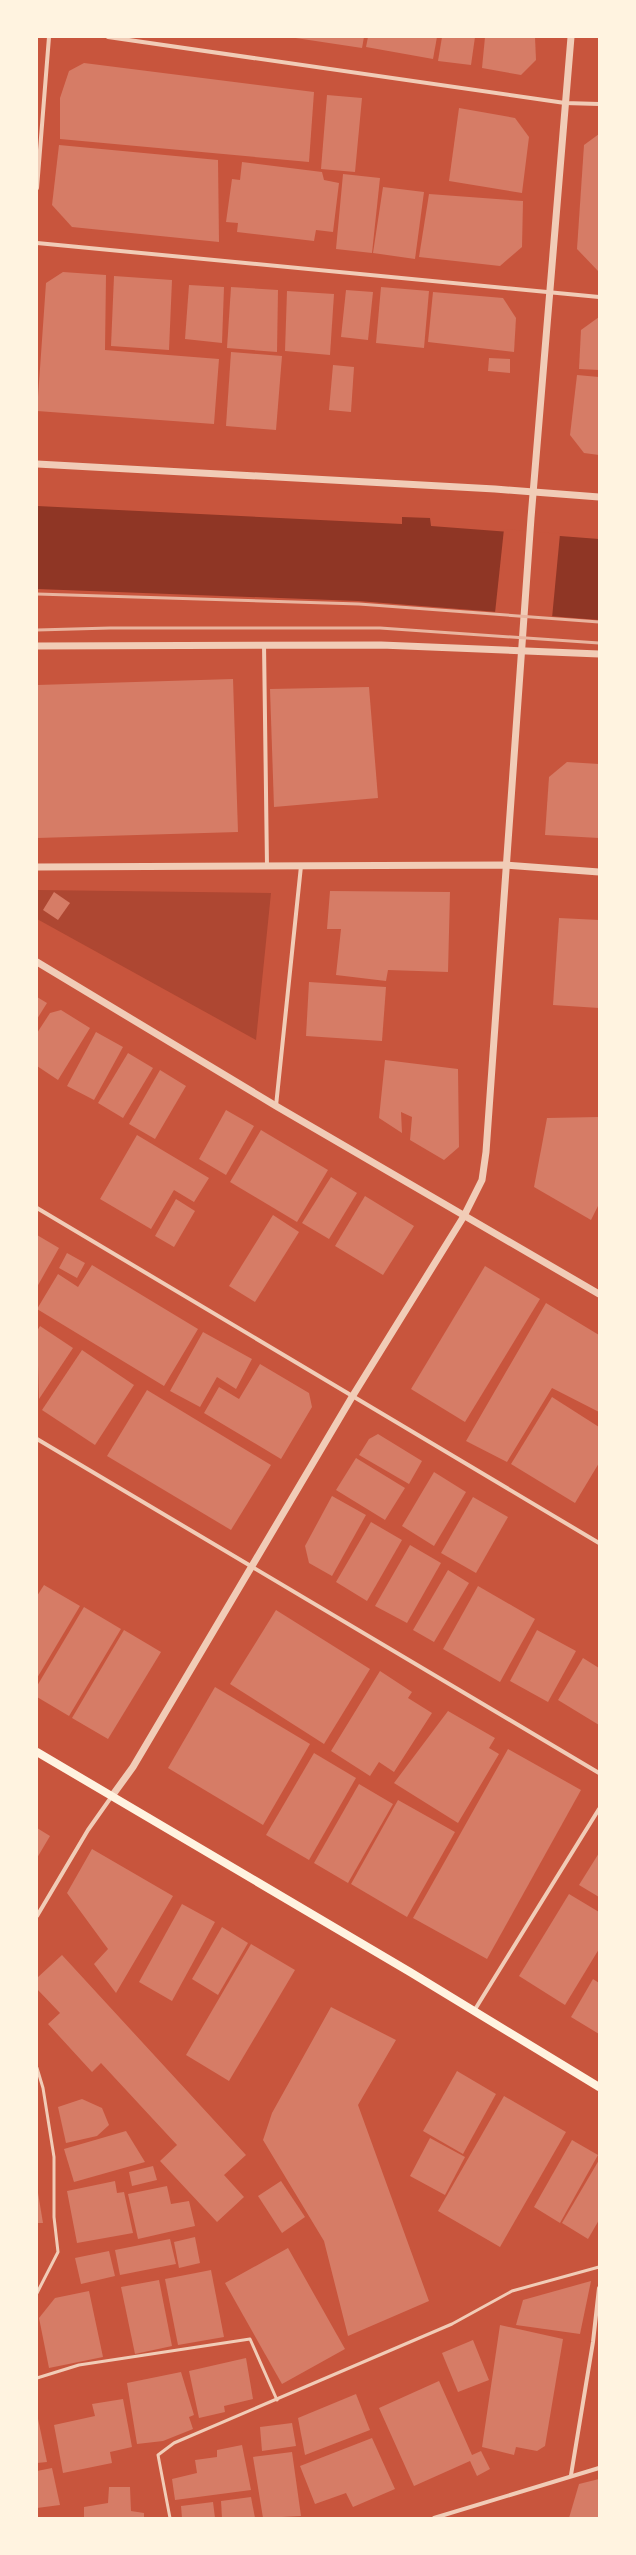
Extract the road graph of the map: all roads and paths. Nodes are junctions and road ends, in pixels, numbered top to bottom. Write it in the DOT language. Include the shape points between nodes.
graph roads {
  1 [pos="49,37"];
  2 [pos="108,37"];
  3 [pos="571,37"];
  4 [pos="565,103"];
  5 [pos="599,104"];
  6 [pos="39,130"];
  7 [pos="37,188"];
  8 [pos="37,243"];
  9 [pos="549,293"];
  10 [pos="599,297"];
  11 [pos="37,464"];
  12 [pos="534,492"];
  13 [pos="599,498"];
  14 [pos="264,644"];
  15 [pos="37,646"];
  16 [pos="522,650"];
  17 [pos="599,654"];
  18 [pos="506,865"];
  19 [pos="267,866"];
  20 [pos="301,866"];
  21 [pos="37,867"];
  22 [pos="599,872"];
  23 [pos="37,962"];
  24 [pos="276,1106"];
  25 [pos="37,1208"];
  26 [pos="464,1216"];
  27 [pos="599,1294"];
  28 [pos="352,1397"];
  29 [pos="37,1439"];
  30 [pos="599,1543"];
  31 [pos="252,1568"];
  32 [pos="37,1752"];
  33 [pos="599,1773"];
  34 [pos="112,1796"];
  35 [pos="599,1809"];
  36 [pos="37,1916"];
  37 [pos="474,2011"];
  38 [pos="37,2068"];
  39 [pos="599,2087"];
  40 [pos="599,2267"];
  41 [pos="599,2288"];
  42 [pos="37,2293"];
  43 [pos="37,2378"];
  44 [pos="277,2400"];
  45 [pos="599,2468"];
  46 [pos="571,2475"];
  47 [pos="170,2518"];
  48 [pos="434,2518"];
  1 -- 6 [label="street"];
  2 -- 4 [label="street"];
  3 -- 4 [label="street"];
  4 -- 5 [label="street"];
  4 -- 9 [label="street"];
  6 -- 7 [label="street"];
  8 -- 9 [label="street"];
  9 -- 10 [label="street"];
  9 -- 12 [label="street"];
  11 -- 12 [label="street"];
  12 -- 13 [label="street"];
  12 -- 16 [label="street"];
  14 -- 15 [label="street"];
  14 -- 16 [label="street"];
  14 -- 19 [label="street"];
  16 -- 17 [label="street"];
  16 -- 18 [label="street"];
  18 -- 20 [label="street"];
  18 -- 22 [label="street"];
  18 -- 26 [label="street" via="486,1152 482,1180"];
  19 -- 20 [label="street"];
  19 -- 21 [label="street"];
  20 -- 24 [label="street"];
  23 -- 24 [label="street"];
  24 -- 26 [label="street"];
  25 -- 28 [label="street"];
  26 -- 27 [label="street"];
  26 -- 28 [label="street"];
  28 -- 30 [label="street"];
  28 -- 31 [label="street"];
  29 -- 31 [label="street"];
  31 -- 33 [label="street"];
  31 -- 34 [label="street" via="133,1768"];
  32 -- 34 [label="main road"];
  34 -- 36 [label="street" via="88,1830"];
  34 -- 37 [label="main road"];
  35 -- 37 [label="street"];
  37 -- 39 [label="main road"];
  38 -- 42 [label="lane" via="43,2088 54,2157 54,2217 58,2252"];
  40 -- 44 [label="lane" via="512,2291 452,2324"];
  41 -- 46 [label="street" via="593,2342"];
  43 -- 44 [label="lane" via="79,2365 250,2339"];
  44 -- 47 [label="lane" via="174,2443 158,2455"];
  45 -- 46 [label="street"];
  46 -- 48 [label="street"];
}
